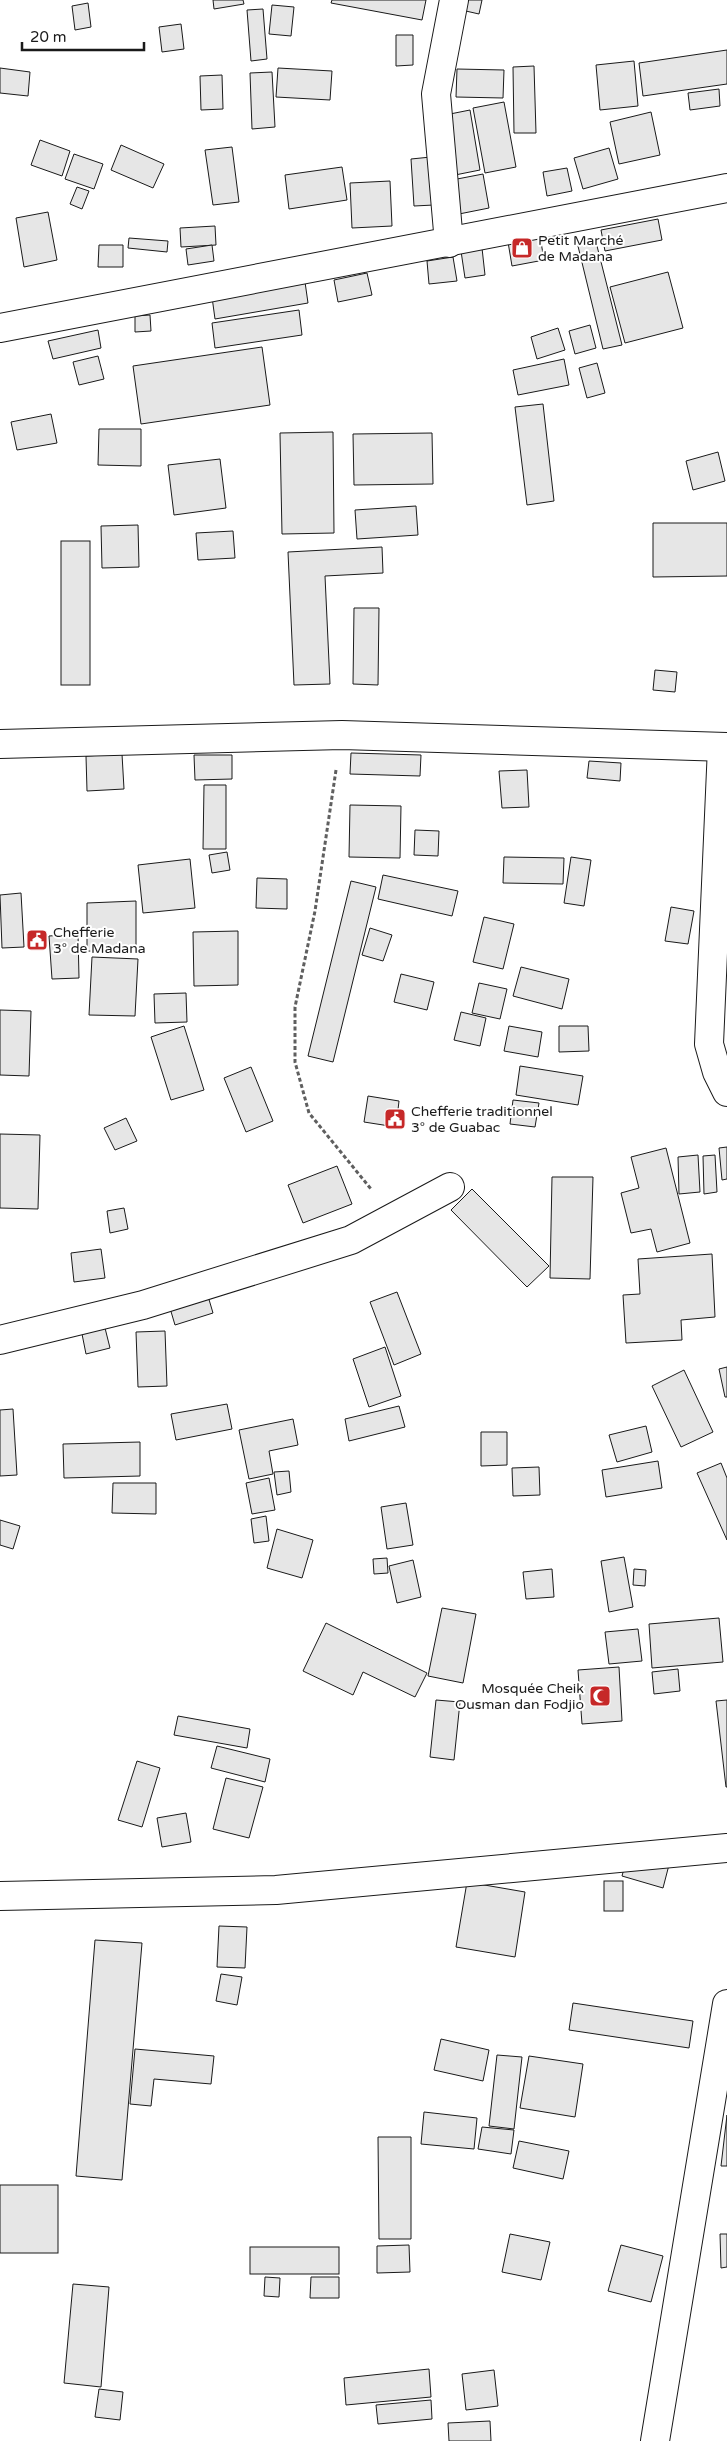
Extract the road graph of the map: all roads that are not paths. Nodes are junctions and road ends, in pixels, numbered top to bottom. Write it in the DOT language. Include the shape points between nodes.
graph roads {
  1 [pos="454,0"];
  2 [pos="727,188"];
  3 [pos="449,243"];
  4 [pos="0,328"];
  5 [pos="0,744"];
  6 [pos="725,747"];
  7 [pos="727,1092"];
  8 [pos="450,1187"];
  9 [pos="0,1340"];
  10 [pos="727,1848"];
  11 [pos="0,1896"];
  12 [pos="727,2004"];
  13 [pos="655,2441"];
  1 -- 3 [label="street" via="436,94"];
  2 -- 3 [label="street"];
  3 -- 4 [label="street"];
  5 -- 6 [label="street" via="342,735"];
  6 -- 7 [label="street" via="709,1044"];
  8 -- 9 [label="street" via="351,1240 143,1305"];
  10 -- 11 [label="street" via="276,1890"];
  12 -- 13 [label="street"];
}
